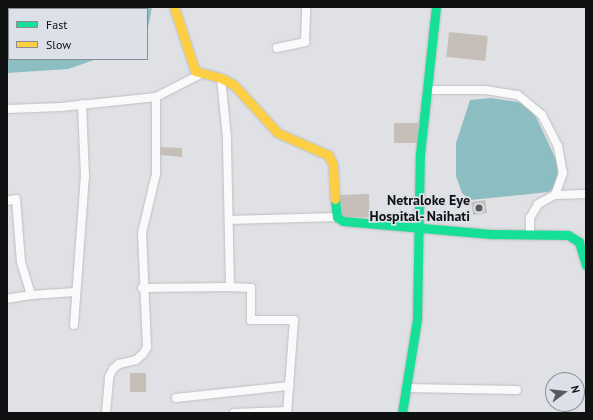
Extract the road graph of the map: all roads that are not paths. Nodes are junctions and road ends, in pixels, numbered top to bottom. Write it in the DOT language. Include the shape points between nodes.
graph roads {
  1 [pos="174,7"];
  2 [pos="306,7"];
  3 [pos="436,7"];
  4 [pos="277,48"];
  5 [pos="201,74"];
  6 [pos="221,78"];
  7 [pos="427,90"];
  8 [pos="156,97"];
  9 [pos="82,104"];
  10 [pos="7,109"];
  11 [pos="586,194"];
  12 [pos="555,195"];
  13 [pos="7,201"];
  14 [pos="337,217"];
  15 [pos="229,220"];
  16 [pos="418,226"];
  17 [pos="530,235"];
  18 [pos="586,265"];
  19 [pos="230,287"];
  20 [pos="142,288"];
  21 [pos="76,292"];
  22 [pos="31,295"];
  23 [pos="7,299"];
  24 [pos="74,326"];
  25 [pos="289,386"];
  26 [pos="406,388"];
  27 [pos="517,390"];
  28 [pos="176,398"];
  29 [pos="287,412"];
  30 [pos="106,413"];
  31 [pos="234,413"];
  32 [pos="402,413"];
  1 -- 5 [label="street" via="194,67"];
  2 -- 4 [label="street" via="305,42"];
  3 -- 7 [label="street"];
  5 -- 6 [label="street"];
  5 -- 8 [label="street"];
  6 -- 14 [label="street" via="244,95 278,133 328,155 332,165"];
  6 -- 15 [label="street" via="227,138"];
  7 -- 12 [label="street" via="485,90 518,95 542,115 558,146 563,173"];
  7 -- 16 [label="street" via="420,154"];
  8 -- 9 [label="street"];
  8 -- 20 [label="street" via="156,174 142,233"];
  9 -- 10 [label="street"];
  9 -- 21 [label="street" via="85,176"];
  11 -- 12 [label="street"];
  12 -- 17 [label="street" via="538,204 530,218"];
  13 -- 22 [label="street" via="16,199 22,262"];
  14 -- 15 [label="street"];
  14 -- 16 [label="street" via="343,221"];
  15 -- 19 [label="street"];
  16 -- 17 [label="street"];
  16 -- 26 [label="street" via="417,319"];
  17 -- 18 [label="street" via="568,235 575,238 584,253"];
  19 -- 20 [label="street"];
  19 -- 25 [label="street" via="251,288 251,320 294,320"];
  20 -- 30 [label="street" via="147,347 136,360 120,364 113,369 109,377"];
  21 -- 22 [label="street"];
  21 -- 24 [label="street"];
  22 -- 23 [label="street"];
  25 -- 28 [label="street"];
  25 -- 29 [label="street"];
  26 -- 27 [label="street"];
  26 -- 32 [label="street"];
  29 -- 31 [label="street"];
}
